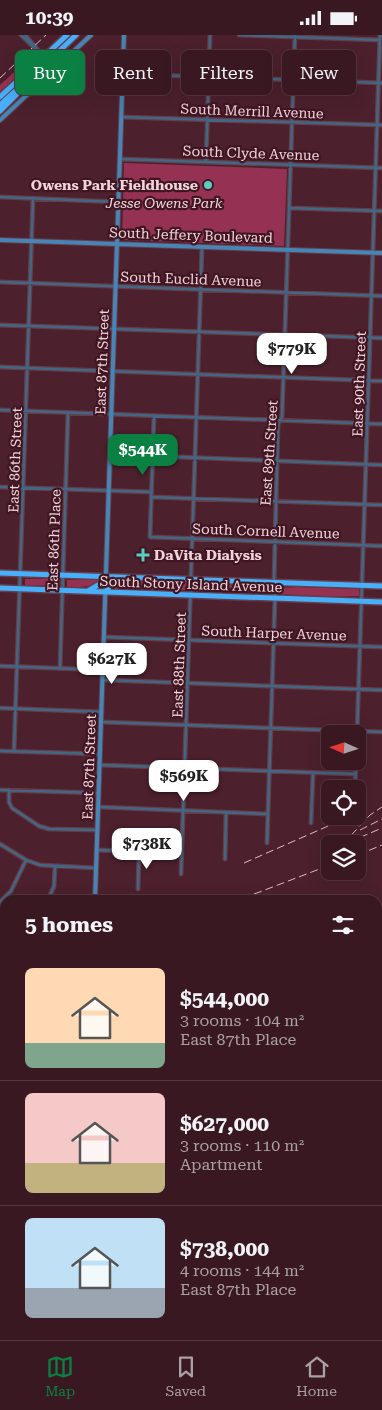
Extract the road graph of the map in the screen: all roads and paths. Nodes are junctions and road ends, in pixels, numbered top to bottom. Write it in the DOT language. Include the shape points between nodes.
graph roads {
  1 [pos="23,35"];
  2 [pos="67,35"];
  3 [pos="76,35"];
  4 [pos="91,35"];
  5 [pos="124,35"];
  6 [pos="210,35"];
  7 [pos="239,35"];
  8 [pos="380,35"];
  9 [pos="295,36"];
  10 [pos="381,40"];
  11 [pos="36,50"];
  12 [pos="54,50"];
  13 [pos="57,50"];
  14 [pos="75,50"];
  15 [pos="124,50"];
  16 [pos="209,50"];
  17 [pos="295,50"];
  18 [pos="356,81"];
  19 [pos="380,82"];
  20 [pos="15,85"];
  21 [pos="15,92"];
  22 [pos="17,95"];
  23 [pos="26,95"];
  24 [pos="122,95"];
  25 [pos="208,95"];
  26 [pos="293,95"];
  27 [pos="0,97"];
  28 [pos="0,105"];
  29 [pos="0,111"];
  30 [pos="121,117"];
  31 [pos="0,119"];
  32 [pos="207,120"];
  33 [pos="292,123"];
  34 [pos="377,125"];
  35 [pos="382,125"];
  36 [pos="120,159"];
  37 [pos="206,162"];
  38 [pos="291,165"];
  39 [pos="376,167"];
  40 [pos="382,168"];
  41 [pos="0,197"];
  42 [pos="33,199"];
  43 [pos="118,202"];
  44 [pos="289,208"];
  45 [pos="374,210"];
  46 [pos="382,211"];
  47 [pos="0,240"];
  48 [pos="32,241"];
  49 [pos="117,244"];
  50 [pos="202,247"];
  51 [pos="288,250"];
  52 [pos="373,253"];
  53 [pos="382,253"];
  54 [pos="0,282"];
  55 [pos="30,283"];
  56 [pos="116,287"];
  57 [pos="201,290"];
  58 [pos="286,292"];
  59 [pos="372,295"];
  60 [pos="382,296"];
  61 [pos="0,325"];
  62 [pos="29,326"];
  63 [pos="114,329"];
  64 [pos="200,332"];
  65 [pos="285,335"];
  66 [pos="370,338"];
  67 [pos="382,338"];
  68 [pos="0,367"];
  69 [pos="27,369"];
  70 [pos="113,372"];
  71 [pos="198,375"];
  72 [pos="284,378"];
  73 [pos="369,381"];
  74 [pos="382,381"];
  75 [pos="0,410"];
  76 [pos="26,411"];
  77 [pos="68,413"];
  78 [pos="112,414"];
  79 [pos="154,416"];
  80 [pos="197,417"];
  81 [pos="280,420"];
  82 [pos="367,423"];
  83 [pos="382,424"];
  84 [pos="152,456"];
  85 [pos="196,458"];
  86 [pos="277,461"];
  87 [pos="366,464"];
  88 [pos="382,465"];
  89 [pos="0,487"];
  90 [pos="24,487"];
  91 [pos="66,489"];
  92 [pos="109,491"];
  93 [pos="151,492"];
  94 [pos="151,497"];
  95 [pos="194,498"];
  96 [pos="276,501"];
  97 [pos="365,504"];
  98 [pos="382,505"];
  99 [pos="193,539"];
  100 [pos="275,542"];
  101 [pos="363,545"];
  102 [pos="382,546"];
  103 [pos="0,573"];
  104 [pos="21,573"];
  105 [pos="63,575"];
  106 [pos="106,577"];
  107 [pos="129,578"];
  108 [pos="192,580"];
  109 [pos="274,582"];
  110 [pos="362,586"];
  111 [pos="382,587"];
  112 [pos="0,588"];
  113 [pos="20,589"];
  114 [pos="63,591"];
  115 [pos="88,591"];
  116 [pos="106,592"];
  117 [pos="191,596"];
  118 [pos="275,598"];
  119 [pos="361,602"];
  120 [pos="382,602"];
  121 [pos="104,637"];
  122 [pos="189,640"];
  123 [pos="274,643"];
  124 [pos="360,646"];
  125 [pos="382,647"];
  126 [pos="0,666"];
  127 [pos="18,667"];
  128 [pos="60,668"];
  129 [pos="103,670"];
  130 [pos="103,680"];
  131 [pos="188,683"];
  132 [pos="272,686"];
  133 [pos="358,689"];
  134 [pos="382,690"];
  135 [pos="0,708"];
  136 [pos="16,709"];
  137 [pos="102,712"];
  138 [pos="102,722"];
  139 [pos="186,725"];
  140 [pos="357,725"];
  141 [pos="271,728"];
  142 [pos="321,730"];
  143 [pos="366,732"];
  144 [pos="382,732"];
  145 [pos="0,751"];
  146 [pos="14,751"];
  147 [pos="100,754"];
  148 [pos="100,765"];
  149 [pos="185,768"];
  150 [pos="355,770"];
  151 [pos="270,771"];
  152 [pos="313,773"];
  153 [pos="355,774"];
  154 [pos="355,780"];
  155 [pos="0,789"];
  156 [pos="9,790"];
  157 [pos="99,793"];
  158 [pos="99,807"];
  159 [pos="183,811"];
  160 [pos="226,813"];
  161 [pos="268,814"];
  162 [pos="311,823"];
  163 [pos="98,830"];
  164 [pos="267,843"];
  165 [pos="0,844"];
  166 [pos="97,850"];
  167 [pos="139,851"];
  168 [pos="182,853"];
  169 [pos="225,859"];
  170 [pos="26,860"];
  171 [pos="55,866"];
  172 [pos="96,868"];
  173 [pos="182,874"];
  174 [pos="138,889"];
  175 [pos="7,895"];
  176 [pos="50,895"];
  177 [pos="96,895"];
  178 [pos="0,1177"];
  179 [pos="0,1183"];
  180 [pos="382,1270"];
  181 [pos="382,1275"];
  1 -- 11 [label="street"];
  2 -- 12 [label="highway"];
  3 -- 13 [label="highway"];
  4 -- 14 [label="main road"];
  5 -- 15 [label="main road, East 87th Street"];
  6 -- 16 [label="street"];
  7 -- 9 [label="street"];
  8 -- 10 [label="street, East 90th Street"];
  9 -- 10 [label="street"];
  9 -- 17 [label="street, East 89th Street"];
  10 -- 19 [label="street, East 90th Street"];
  18 -- 19 [label="street"];
  19 -- 34 [label="street, East 90th Street"];
  20 -- 27 [label="highway"];
  21 -- 28 [label="highway"];
  22 -- 29 [label="highway"];
  23 -- 31 [label="main road"];
  24 -- 30 [label="main road, East 87th Street"];
  25 -- 32 [label="street"];
  26 -- 33 [label="street, East 89th Street"];
  30 -- 32 [label="street, South Merrill Avenue"];
  30 -- 36 [label="main road, East 87th Street"];
  32 -- 33 [label="street, South Merrill Avenue"];
  32 -- 37 [label="street"];
  33 -- 34 [label="street, South Merrill Avenue"];
  33 -- 38 [label="street, East 89th Street"];
  34 -- 35 [label="street, South Merrill Avenue"];
  34 -- 39 [label="street, East 90th Street"];
  36 -- 37 [label="street, South Clyde Avenue"];
  36 -- 43 [label="main road, East 87th Street"];
  37 -- 38 [label="street, South Clyde Avenue"];
  38 -- 39 [label="street, South Clyde Avenue"];
  38 -- 44 [label="street, East 89th Street"];
  39 -- 40 [label="street, South Clyde Avenue"];
  39 -- 45 [label="street, East 90th Street"];
  41 -- 42 [label="street"];
  42 -- 43 [label="street"];
  42 -- 48 [label="street, East 86th Street"];
  43 -- 49 [label="main road, East 87th Street"];
  44 -- 45 [label="street"];
  44 -- 51 [label="street, East 89th Street"];
  45 -- 46 [label="street"];
  45 -- 52 [label="street, East 90th Street"];
  47 -- 48 [label="main road, South Jeffery Boulevard"];
  48 -- 49 [label="main road, South Jeffery Boulevard"];
  48 -- 55 [label="street, East 86th Street"];
  49 -- 50 [label="main road, South Jeffery Boulevard"];
  49 -- 56 [label="main road, East 87th Street"];
  50 -- 51 [label="main road, South Jeffery Boulevard"];
  50 -- 57 [label="street, East 88th Street"];
  51 -- 52 [label="main road, South Jeffery Boulevard"];
  51 -- 58 [label="street, East 89th Street"];
  52 -- 53 [label="main road, South Jeffery Boulevard"];
  52 -- 59 [label="street, East 90th Street"];
  54 -- 55 [label="street, South Euclid Avenue"];
  55 -- 56 [label="street, South Euclid Avenue"];
  55 -- 62 [label="street, East 86th Street"];
  56 -- 57 [label="street, South Euclid Avenue"];
  56 -- 63 [label="main road, East 87th Street"];
  57 -- 58 [label="street, South Euclid Avenue"];
  57 -- 64 [label="street, East 88th Street"];
  58 -- 59 [label="street, South Euclid Avenue"];
  58 -- 65 [label="street, East 89th Street"];
  59 -- 60 [label="street, South Euclid Avenue"];
  59 -- 66 [label="street, East 90th Street"];
  61 -- 62 [label="street"];
  62 -- 63 [label="street"];
  62 -- 69 [label="street, East 86th Street"];
  63 -- 64 [label="street"];
  63 -- 70 [label="main road, East 87th Street"];
  64 -- 65 [label="street"];
  64 -- 71 [label="street, East 88th Street"];
  65 -- 66 [label="street"];
  65 -- 72 [label="street, East 89th Street"];
  66 -- 67 [label="street"];
  66 -- 73 [label="street, East 90th Street"];
  68 -- 69 [label="street"];
  69 -- 70 [label="street"];
  69 -- 76 [label="street, East 86th Street"];
  70 -- 71 [label="street"];
  70 -- 78 [label="main road, East 87th Street"];
  71 -- 72 [label="street"];
  71 -- 80 [label="street, East 88th Street"];
  72 -- 73 [label="street"];
  72 -- 81 [label="street, East 89th Street"];
  73 -- 74 [label="street"];
  73 -- 82 [label="street, East 90th Street"];
  75 -- 76 [label="street"];
  76 -- 77 [label="street"];
  76 -- 90 [label="street, East 86th Street"];
  77 -- 78 [label="street"];
  77 -- 91 [label="street, East 86th Place"];
  78 -- 79 [label="street"];
  78 -- 92 [label="main road, East 87th Street"];
  79 -- 80 [label="street"];
  79 -- 84 [label="street"];
  80 -- 81 [label="street"];
  80 -- 85 [label="street, East 88th Street"];
  81 -- 82 [label="street"];
  81 -- 86 [label="street, East 89th Street"];
  82 -- 83 [label="street"];
  82 -- 87 [label="street, East 90th Street"];
  84 -- 85 [label="street"];
  84 -- 93 [label="street"];
  85 -- 86 [label="street"];
  85 -- 95 [label="street, East 88th Street"];
  86 -- 87 [label="street"];
  86 -- 96 [label="street, East 89th Street"];
  87 -- 88 [label="street"];
  87 -- 97 [label="street, East 90th Street"];
  89 -- 90 [label="street"];
  90 -- 91 [label="street"];
  90 -- 104 [label="street, East 86th Street"];
  91 -- 92 [label="street"];
  91 -- 105 [label="street, East 86th Place"];
  92 -- 93 [label="street"];
  92 -- 106 [label="main road, East 87th Street"];
  93 -- 94 [label="street"];
  94 -- 95 [label="street"];
  94 -- 99 [label="street, South Cornell Avenue" via="150,537"];
  95 -- 96 [label="street"];
  95 -- 99 [label="street, East 88th Street"];
  96 -- 97 [label="street"];
  96 -- 100 [label="street, East 89th Street"];
  97 -- 98 [label="street"];
  97 -- 101 [label="street, East 90th Street"];
  99 -- 100 [label="street, South Cornell Avenue"];
  99 -- 108 [label="street, East 88th Street"];
  100 -- 101 [label="street, South Cornell Avenue"];
  100 -- 109 [label="street, East 89th Street"];
  101 -- 102 [label="street, South Cornell Avenue"];
  101 -- 110 [label="street, East 90th Street"];
  103 -- 104 [label="highway, South Stony Island Avenue"];
  104 -- 105 [label="highway, South Stony Island Avenue"];
  104 -- 113 [label="street, East 86th Street"];
  105 -- 106 [label="highway, South Stony Island Avenue"];
  105 -- 114 [label="street, East 86th Place"];
  106 -- 107 [label="highway, South Stony Island Avenue"];
  106 -- 115 [label="highway" via="105,581"];
  106 -- 116 [label="main road, East 87th Street"];
  107 -- 108 [label="highway, South Stony Island Avenue"];
  107 -- 116 [label="highway" via="110,585"];
  108 -- 109 [label="highway, South Stony Island Avenue"];
  108 -- 117 [label="street, East 88th Street"];
  109 -- 110 [label="highway, South Stony Island Avenue"];
  109 -- 118 [label="street, East 89th Street"];
  110 -- 111 [label="highway, South Stony Island Avenue"];
  110 -- 119 [label="street, East 90th Street"];
  112 -- 113 [label="highway, South Stony Island Avenue"];
  113 -- 114 [label="highway, South Stony Island Avenue"];
  113 -- 127 [label="street, East 86th Street"];
  114 -- 115 [label="highway, South Stony Island Avenue"];
  114 -- 128 [label="street, East 86th Place"];
  115 -- 116 [label="highway, South Stony Island Avenue"];
  116 -- 117 [label="highway, South Stony Island Avenue"];
  116 -- 121 [label="main road, East 87th Street"];
  117 -- 118 [label="highway, South Stony Island Avenue"];
  117 -- 122 [label="street, East 88th Street"];
  118 -- 119 [label="highway, South Stony Island Avenue"];
  118 -- 123 [label="street, East 89th Street"];
  119 -- 120 [label="highway, South Stony Island Avenue"];
  119 -- 124 [label="street, East 90th Street"];
  121 -- 122 [label="street, South Harper Avenue"];
  121 -- 129 [label="main road, East 87th Street"];
  122 -- 123 [label="street, South Harper Avenue"];
  122 -- 131 [label="street, East 88th Street"];
  123 -- 124 [label="street, South Harper Avenue"];
  123 -- 132 [label="street, East 89th Street"];
  124 -- 125 [label="street, South Harper Avenue"];
  124 -- 133 [label="street, East 90th Street"];
  126 -- 127 [label="street"];
  127 -- 128 [label="street"];
  127 -- 136 [label="street, East 86th Street"];
  128 -- 129 [label="street"];
  129 -- 130 [label="main road, East 87th Street"];
  130 -- 131 [label="street"];
  130 -- 137 [label="main road, East 87th Street"];
  131 -- 132 [label="street"];
  131 -- 139 [label="street, East 88th Street"];
  132 -- 133 [label="street"];
  132 -- 141 [label="street, East 89th Street"];
  133 -- 134 [label="street"];
  133 -- 140 [label="street, East 90th Street"];
  135 -- 136 [label="street"];
  136 -- 137 [label="street"];
  136 -- 146 [label="street, East 86th Street"];
  137 -- 138 [label="main road, East 87th Street"];
  138 -- 139 [label="street"];
  138 -- 147 [label="main road, East 87th Street"];
  139 -- 141 [label="street"];
  139 -- 149 [label="street, East 88th Street"];
  141 -- 142 [label="street"];
  141 -- 151 [label="street, East 89th Street"];
  143 -- 144 [label="street"];
  145 -- 146 [label="street"];
  146 -- 147 [label="street"];
  147 -- 148 [label="main road, East 87th Street"];
  148 -- 149 [label="street"];
  148 -- 157 [label="main road, East 87th Street"];
  149 -- 151 [label="street"];
  149 -- 159 [label="street, East 88th Street"];
  150 -- 153 [label="street"];
  151 -- 152 [label="street"];
  151 -- 161 [label="street, East 89th Street"];
  152 -- 153 [label="street"];
  152 -- 162 [label="street"];
  153 -- 154 [label="street"];
  155 -- 156 [label="street"];
  156 -- 157 [label="street"];
  156 -- 163 [label="street" via="12,809 39,826"];
  157 -- 158 [label="main road, East 87th Street"];
  158 -- 159 [label="street"];
  158 -- 163 [label="main road, East 87th Street"];
  159 -- 160 [label="street"];
  159 -- 168 [label="street, East 88th Street"];
  160 -- 161 [label="street"];
  160 -- 169 [label="street"];
  161 -- 164 [label="street, East 89th Street"];
  163 -- 166 [label="main road, East 87th Street"];
  165 -- 170 [label="street"];
  166 -- 167 [label="street"];
  166 -- 172 [label="main road, East 87th Street"];
  167 -- 168 [label="street"];
  167 -- 174 [label="street"];
  168 -- 173 [label="street, East 88th Street"];
  170 -- 171 [label="street"];
  170 -- 175 [label="street"];
  171 -- 172 [label="street"];
  171 -- 176 [label="street"];
  172 -- 177 [label="main road, East 87th Street"];
  178 -- 179 [label="street"];
  180 -- 181 [label="street"];
}
